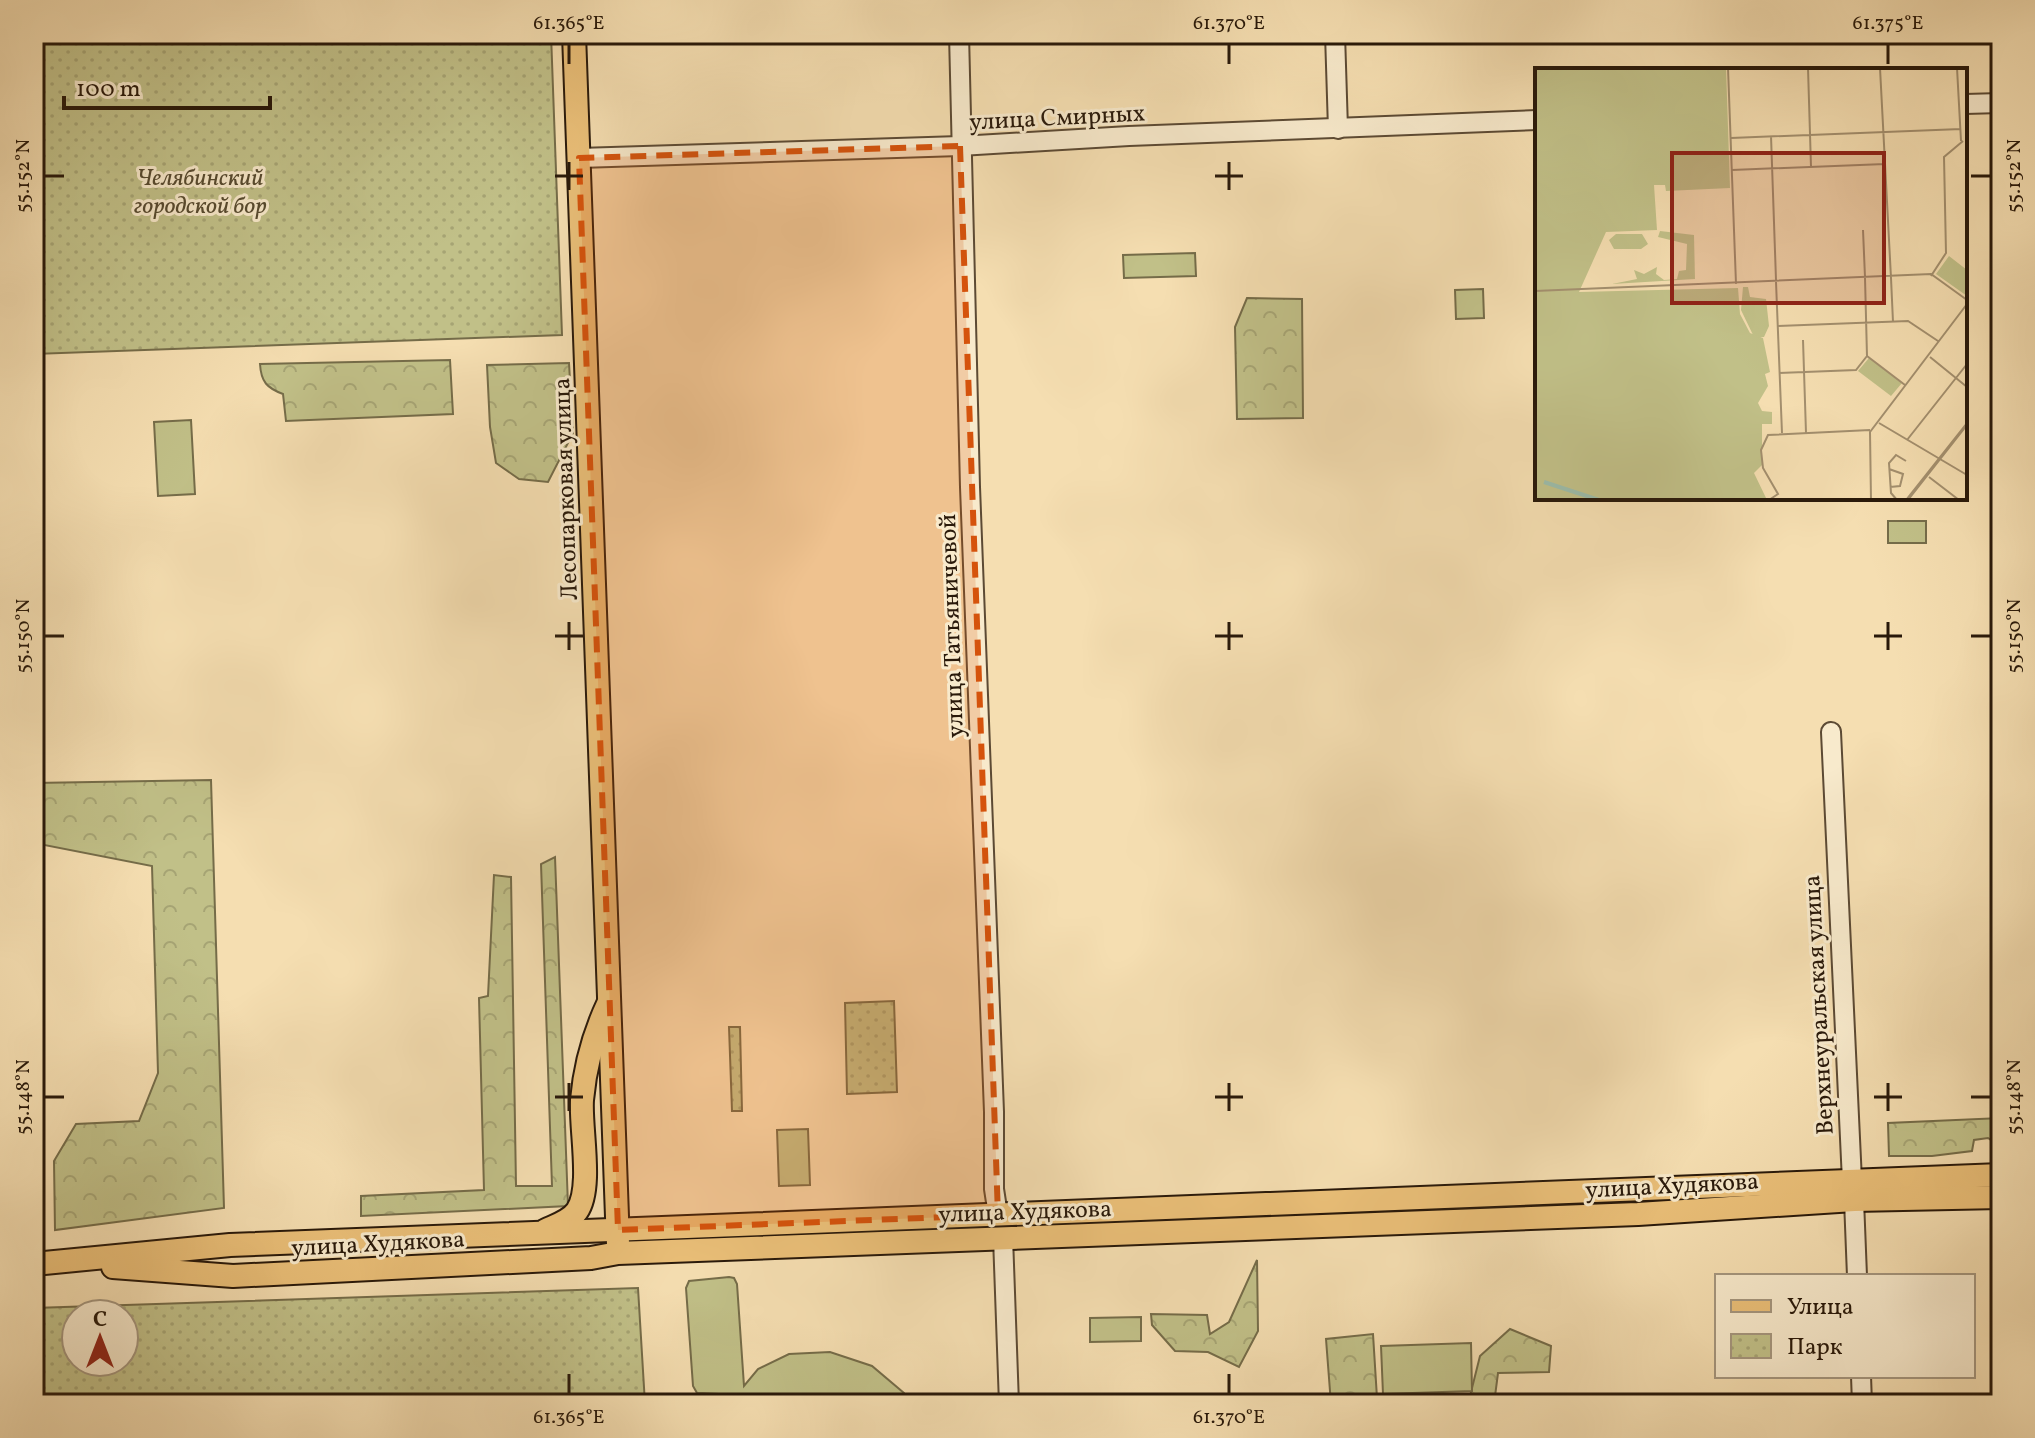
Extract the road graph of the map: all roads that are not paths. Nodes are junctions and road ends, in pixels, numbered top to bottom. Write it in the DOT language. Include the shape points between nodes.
graph roads {
  1 [pos="574,34"];
  2 [pos="959,34"];
  3 [pos="1335,34"];
  4 [pos="2001,103"];
  5 [pos="1967,104"];
  6 [pos="1535,120"];
  7 [pos="1338,129"];
  8 [pos="960,146"];
  9 [pos="579,158"];
  10 [pos="1831,732"];
  11 [pos="610,999"];
  12 [pos="1996,1174"];
  13 [pos="1853,1190"];
  14 [pos="2001,1197"];
  15 [pos="1000,1226"];
  16 [pos="618,1230"];
  17 [pos="538,1234"];
  18 [pos="618,1253"];
  19 [pos="43,1263"];
  20 [pos="1857,1274"];
  21 [pos="1861,1378"];
  22 [pos="1009,1404"];
  23 [pos="1862,1404"];
  1 -- 9 [label="main road, Лесопарковая улица"];
  2 -- 8 [label="street, улица Татьяничевой"];
  3 -- 7 [label="street"];
  4 -- 5 [label="street"];
  6 -- 7 [label="street, улица Смирных"];
  7 -- 8 [label="street, улица Смирных"];
  8 -- 9 [label="street, улица Смирных"];
  8 -- 15 [label="street, улица Татьяничевой" via="992,1152"];
  9 -- 11 [label="main road, Лесопарковая улица"];
  10 -- 13 [label="street, Верхнеуральская улица"];
  11 -- 16 [label="main road, Лесопарковая улица"];
  11 -- 17 [label="main road" via="592,1038 582,1099 584,1195 578,1211"];
  12 -- 13 [label="main road, улица Худякова"];
  13 -- 14 [label="main road, улица Худякова"];
  13 -- 15 [label="main road, улица Худякова"];
  13 -- 20 [label="street, Верхнеуральская улица"];
  15 -- 16 [label="main road, улица Худякова"];
  15 -- 18 [label="main road, улица Худякова"];
  15 -- 22 [label="street, улица Татьяничевой"];
  16 -- 17 [label="main road, улица Худякова"];
  16 -- 18 [label="main road, Лесопарковая улица"];
  17 -- 19 [label="main road, улица Худякова" via="230,1245"];
  18 -- 19 [label="main road, улица Худякова" via="233,1276"];
  21 -- 23 [label="street"];
}
